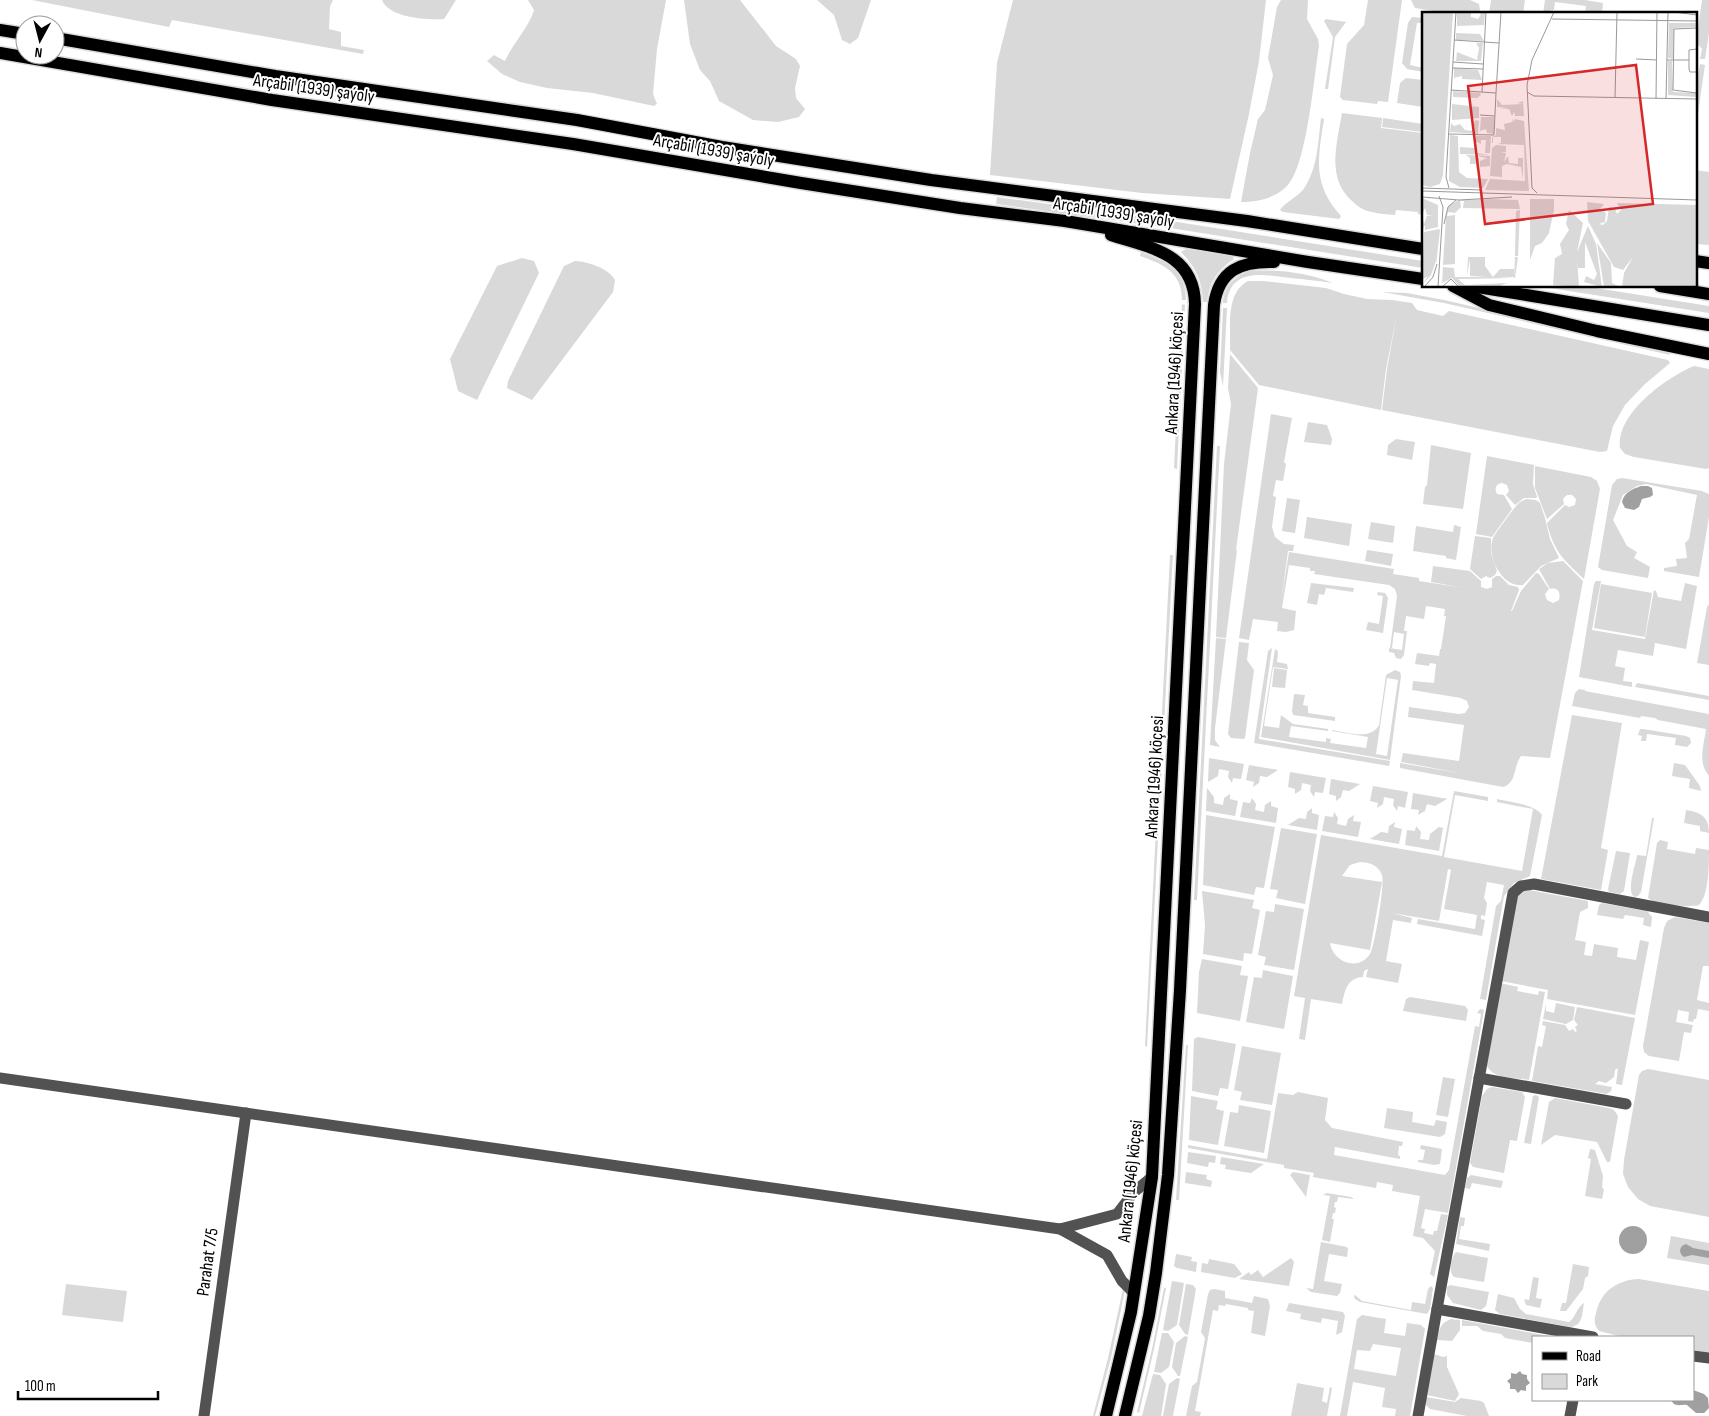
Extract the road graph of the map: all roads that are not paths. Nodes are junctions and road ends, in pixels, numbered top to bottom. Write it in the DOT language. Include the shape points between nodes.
graph roads {
  1 [pos="0,30"];
  2 [pos="15,32"];
  3 [pos="65,40"];
  4 [pos="0,53"];
  5 [pos="660,135"];
  6 [pos="722,147"];
  7 [pos="656,158"];
  8 [pos="718,169"];
  9 [pos="1065,221"];
  10 [pos="1422,242"];
  11 [pos="1404,246"];
  12 [pos="1422,248"];
  13 [pos="1308,262"];
  14 [pos="1696,262"];
  15 [pos="1709,263"];
  16 [pos="1422,279"];
  17 [pos="1457,288"];
  18 [pos="1483,288"];
  19 [pos="1672,288"];
  20 [pos="1709,294"];
  21 [pos="1709,325"];
  22 [pos="1709,354"];
  23 [pos="1709,917"];
  24 [pos="0,1078"];
  25 [pos="1479,1078"];
  26 [pos="1626,1104"];
  27 [pos="246,1113"];
  28 [pos="1152,1177"];
  29 [pos="1060,1229"];
  30 [pos="1134,1293"];
  31 [pos="1437,1309"];
  32 [pos="1582,1336"];
  33 [pos="1694,1356"];
  34 [pos="1709,1358"];
  35 [pos="1573,1401"];
  36 [pos="204,1416"];
  37 [pos="1106,1416"];
  38 [pos="1125,1416"];
  39 [pos="1418,1416"];
  40 [pos="1570,1416"];
  1 -- 2 [label="main road"];
  3 -- 5 [label="main road, Arçabil (1939) şaýoly" via="275,76"];
  4 -- 7 [label="main road, Arçabil (1939) şaýoly" via="272,100"];
  5 -- 6 [label="main road, Arçabil (1939) şaýoly"];
  5 -- 7 [label="main road"];
  6 -- 8 [label="main road"];
  6 -- 11 [label="main road, Arçabil (1939) şaýoly" via="931,180"];
  7 -- 8 [label="main road, Arçabil (1939) şaýoly"];
  8 -- 9 [label="main road, Arçabil (1939) şaýoly" via="960,208"];
  9 -- 13 [label="main road, Arçabil (1939) şaýoly"];
  9 -- 28 [label="main road, Ankara (1946) köçesi" via="1170,256 1188,273 1195,295"];
  10 -- 11 [label="main road"];
  11 -- 12 [label="main road, Arçabil (1939) şaýoly"];
  13 -- 16 [label="main road, Arçabil (1939) şaýoly"];
  13 -- 38 [label="main road, Ankara (1946) köçesi" via="1246,264 1226,276 1215,297 1168,1176 1149,1316"];
  14 -- 15 [label="main road"];
  17 -- 22 [label="main road" via="1489,305"];
  18 -- 21 [label="main road"];
  19 -- 20 [label="main road"];
  23 -- 25 [label="street" via="1534,884 1516,889 1511,897"];
  24 -- 27 [label="street"];
  25 -- 26 [label="street"];
  25 -- 31 [label="street"];
  27 -- 29 [label="street"];
  27 -- 36 [label="street, Parahat 7/5"];
  28 -- 29 [label="street" via="1134,1192 1117,1214"];
  28 -- 30 [label="main road, Ankara (1946) köçesi"];
  29 -- 30 [label="street" via="1107,1255 1122,1281"];
  30 -- 37 [label="main road, Ankara (1946) köçesi"];
  31 -- 32 [label="street"];
  31 -- 39 [label="street"];
  33 -- 34 [label="street"];
  35 -- 40 [label="street"];
}
